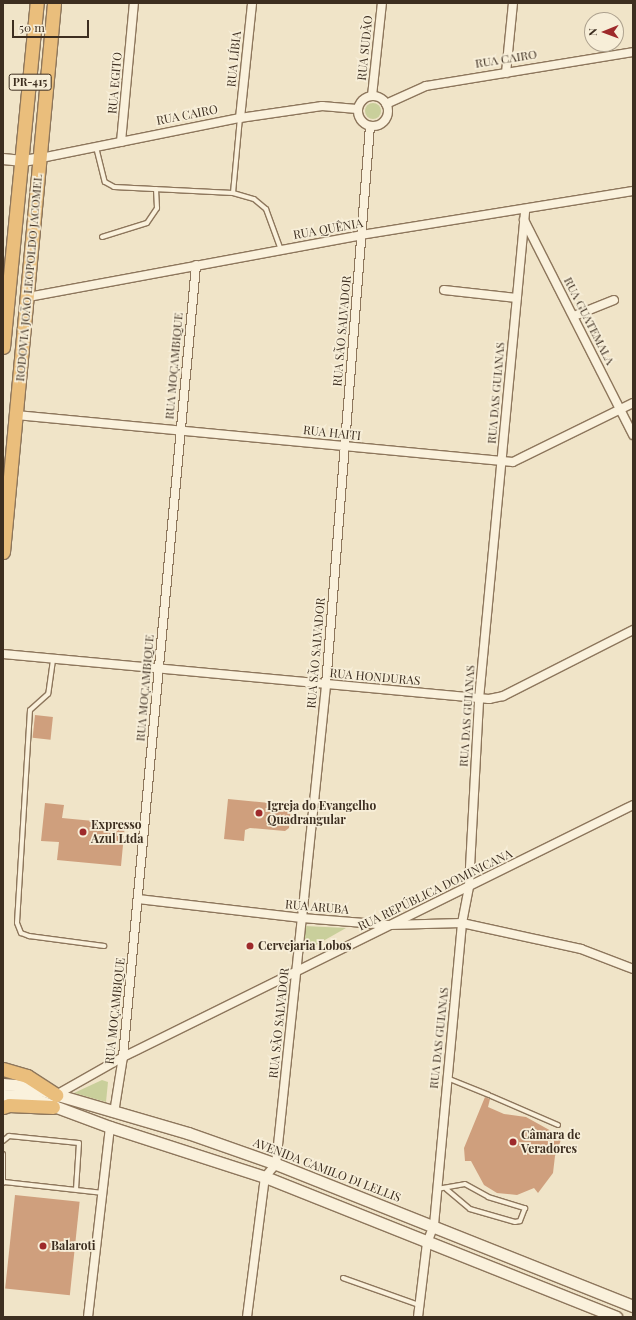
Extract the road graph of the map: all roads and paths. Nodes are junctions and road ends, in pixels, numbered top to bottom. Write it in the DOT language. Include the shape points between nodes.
graph roads {
  1 [pos="37,3"];
  2 [pos="54,3"];
  3 [pos="134,3"];
  4 [pos="252,3"];
  5 [pos="382,3"];
  6 [pos="513,3"];
  7 [pos="633,52"];
  8 [pos="506,73"];
  9 [pos="372,96"];
  10 [pos="386,104"];
  11 [pos="357,109"];
  12 [pos="240,118"];
  13 [pos="370,126"];
  14 [pos="121,142"];
  15 [pos="96,147"];
  16 [pos="41,158"];
  17 [pos="3,159"];
  18 [pos="23,161"];
  19 [pos="156,189"];
  20 [pos="633,191"];
  21 [pos="233,193"];
  22 [pos="525,209"];
  23 [pos="524,220"];
  24 [pos="361,235"];
  25 [pos="102,237"];
  26 [pos="282,250"];
  27 [pos="196,265"];
  28 [pos="444,290"];
  29 [pos="28,297"];
  30 [pos="517,298"];
  31 [pos="614,300"];
  32 [pos="574,316"];
  33 [pos="3,347"];
  34 [pos="633,403"];
  35 [pos="620,410"];
  36 [pos="16,415"];
  37 [pos="180,430"];
  38 [pos="633,435"];
  39 [pos="344,446"];
  40 [pos="501,462"];
  41 [pos="3,552"];
  42 [pos="633,630"];
  43 [pos="3,654"];
  44 [pos="53,660"];
  45 [pos="159,668"];
  46 [pos="326,685"];
  47 [pos="479,699"];
  48 [pos="633,805"];
  49 [pos="469,886"];
  50 [pos="138,899"];
  51 [pos="302,918"];
  52 [pos="462,923"];
  53 [pos="389,925"];
  54 [pos="104,946"];
  55 [pos="633,969"];
  56 [pos="296,973"];
  57 [pos="123,1057"];
  58 [pos="3,1069"];
  59 [pos="447,1078"];
  60 [pos="3,1084"];
  61 [pos="3,1095"];
  62 [pos="54,1101"];
  63 [pos="3,1107"];
  64 [pos="114,1113"];
  65 [pos="558,1125"];
  66 [pos="110,1127"];
  67 [pos="3,1141"];
  68 [pos="3,1154"];
  69 [pos="276,1164"];
  70 [pos="265,1177"];
  71 [pos="4,1183"];
  72 [pos="76,1189"];
  73 [pos="436,1189"];
  74 [pos="446,1189"];
  75 [pos="103,1193"];
  76 [pos="434,1225"];
  77 [pos="427,1243"];
  78 [pos="343,1278"];
  79 [pos="419,1306"];
  80 [pos="633,1306"];
  81 [pos="88,1317"];
  82 [pos="247,1317"];
  83 [pos="418,1317"];
  84 [pos="616,1317"];
  1 -- 18 [label="highway, RODOVIA JOÃO LEOPOLDO JACOMEL / PR-415"];
  2 -- 16 [label="highway, RODOVIA JOÃO LEOPOLDO JACOMEL / PR-415"];
  3 -- 14 [label="street, RUA EGITO"];
  4 -- 12 [label="street, RUA LÍBIA"];
  5 -- 9 [label="street, RUA SUDÃO"];
  6 -- 8 [label="street"];
  7 -- 8 [label="street, RUA CAIRO"];
  8 -- 10 [label="street, RUA CAIRO" via="426,86"];
  9 -- 10 [label="street" via="380,98"];
  9 -- 11 [label="street" via="362,100"];
  10 -- 13 [label="street" via="388,113 384,121"];
  11 -- 12 [label="street, RUA CAIRO" via="322,106"];
  11 -- 13 [label="street" via="360,120"];
  12 -- 14 [label="street, RUA CAIRO"];
  12 -- 21 [label="lane"];
  13 -- 24 [label="street, RUA SÃO SALVADOR"];
  14 -- 15 [label="street, RUA CAIRO"];
  15 -- 16 [label="street, RUA CAIRO"];
  15 -- 19 [label="lane" via="105,182 114,187"];
  16 -- 18 [label="street, RUA CAIRO"];
  16 -- 29 [label="highway, RODOVIA JOÃO LEOPOLDO JACOMEL / PR-415"];
  17 -- 18 [label="street, RUA CAIRO"];
  18 -- 33 [label="highway, RODOVIA JOÃO LEOPOLDO JACOMEL / PR-415"];
  19 -- 21 [label="lane"];
  19 -- 25 [label="lane" via="157,208 147,223"];
  20 -- 22 [label="street, RUA QUÊNIA"];
  21 -- 26 [label="lane" via="254,199 266,209"];
  22 -- 23 [label="street, RUA DAS GUIANAS"];
  22 -- 24 [label="street, RUA QUÊNIA"];
  23 -- 30 [label="street, RUA DAS GUIANAS"];
  23 -- 32 [label="street, RUA GUATEMALA"];
  24 -- 26 [label="street, RUA QUÊNIA"];
  24 -- 39 [label="street, RUA SÃO SALVADOR"];
  26 -- 27 [label="street, RUA QUÊNIA"];
  27 -- 29 [label="street, RUA QUÊNIA"];
  27 -- 37 [label="street, RUA MOÇAMBIQUE"];
  28 -- 30 [label="street"];
  29 -- 36 [label="highway, RODOVIA JOÃO LEOPOLDO JACOMEL / PR-415"];
  30 -- 40 [label="street, RUA DAS GUIANAS"];
  31 -- 32 [label="street"];
  32 -- 35 [label="street, RUA GUATEMALA"];
  34 -- 35 [label="street, RUA HAITI"];
  35 -- 38 [label="street, RUA GUATEMALA"];
  35 -- 40 [label="street, RUA HAITI" via="514,462"];
  36 -- 37 [label="street, RUA HAITI"];
  36 -- 41 [label="highway, RODOVIA JOÃO LEOPOLDO JACOMEL / PR-415"];
  37 -- 39 [label="street, RUA HAITI"];
  37 -- 45 [label="street, RUA MOÇAMBIQUE"];
  39 -- 40 [label="street, RUA HAITI"];
  39 -- 46 [label="street, RUA SÃO SALVADOR"];
  40 -- 47 [label="street, RUA DAS GUIANAS"];
  42 -- 47 [label="street, RUA HONDURAS" via="502,696"];
  43 -- 44 [label="street, RUA HONDURAS"];
  44 -- 45 [label="street, RUA HONDURAS"];
  44 -- 54 [label="lane" via="48,694 30,710 17,923 21,933 29,936"];
  45 -- 46 [label="street, RUA HONDURAS"];
  45 -- 50 [label="street, RUA MOÇAMBIQUE"];
  46 -- 47 [label="street, RUA HONDURAS"];
  46 -- 51 [label="street, RUA SÃO SALVADOR"];
  47 -- 49 [label="street, RUA DAS GUIANAS"];
  48 -- 49 [label="street, RUA REPÚBLICA DOMINICANA"];
  49 -- 52 [label="street, RUA DAS GUIANAS"];
  49 -- 53 [label="street, RUA REPÚBLICA DOMINICANA"];
  50 -- 51 [label="street, RUA ARUBA"];
  50 -- 57 [label="street, RUA MOÇAMBIQUE"];
  51 -- 53 [label="street, RUA ARUBA"];
  51 -- 56 [label="street, RUA SÃO SALVADOR"];
  52 -- 53 [label="street, RUA ARUBA"];
  52 -- 55 [label="street, RUA ARUBA" via="581,949"];
  52 -- 59 [label="street, RUA DAS GUIANAS"];
  53 -- 56 [label="street, RUA REPÚBLICA DOMINICANA"];
  56 -- 57 [label="street, RUA REPÚBLICA DOMINICANA"];
  56 -- 69 [label="street, RUA SÃO SALVADOR"];
  57 -- 62 [label="street, RUA REPÚBLICA DOMINICANA"];
  57 -- 64 [label="street, RUA MOÇAMBIQUE"];
  58 -- 62 [label="highway" via="27,1076"];
  59 -- 65 [label="lane"];
  59 -- 73 [label="street, RUA DAS GUIANAS"];
  60 -- 62 [label="main road, AVENIDA CAMILO DI LELLIS" via="28,1086"];
  61 -- 62 [label="main road, AVENIDA CAMILO DI LELLIS"];
  62 -- 63 [label="highway"];
  62 -- 64 [label="main road, AVENIDA CAMILO DI LELLIS"];
  62 -- 66 [label="main road, AVENIDA CAMILO DI LELLIS"];
  64 -- 69 [label="main road, AVENIDA CAMILO DI LELLIS" via="188,1133"];
  66 -- 70 [label="main road, AVENIDA CAMILO DI LELLIS"];
  66 -- 75 [label="street"];
  67 -- 72 [label="lane" via="9,1136 79,1143"];
  68 -- 71 [label="lane"];
  69 -- 70 [label="street"];
  69 -- 76 [label="main road, AVENIDA CAMILO DI LELLIS"];
  70 -- 77 [label="main road, AVENIDA CAMILO DI LELLIS"];
  70 -- 82 [label="street"];
  71 -- 72 [label="lane"];
  72 -- 75 [label="lane"];
  73 -- 74 [label="lane"];
  73 -- 76 [label="street, RUA DAS GUIANAS"];
  74 -- 74 [label="lane" via="470,1208 515,1222 520,1221 525,1208 488,1197 465,1184 455,1184"];
  75 -- 81 [label="street"];
  76 -- 77 [label="street, RUA DAS GUIANAS"];
  76 -- 80 [label="main road, AVENIDA CAMILO DI LELLIS"];
  77 -- 79 [label="street, RUA DAS GUIANAS"];
  77 -- 84 [label="main road, AVENIDA CAMILO DI LELLIS"];
  78 -- 79 [label="lane"];
  79 -- 83 [label="street, RUA DAS GUIANAS"];
}
